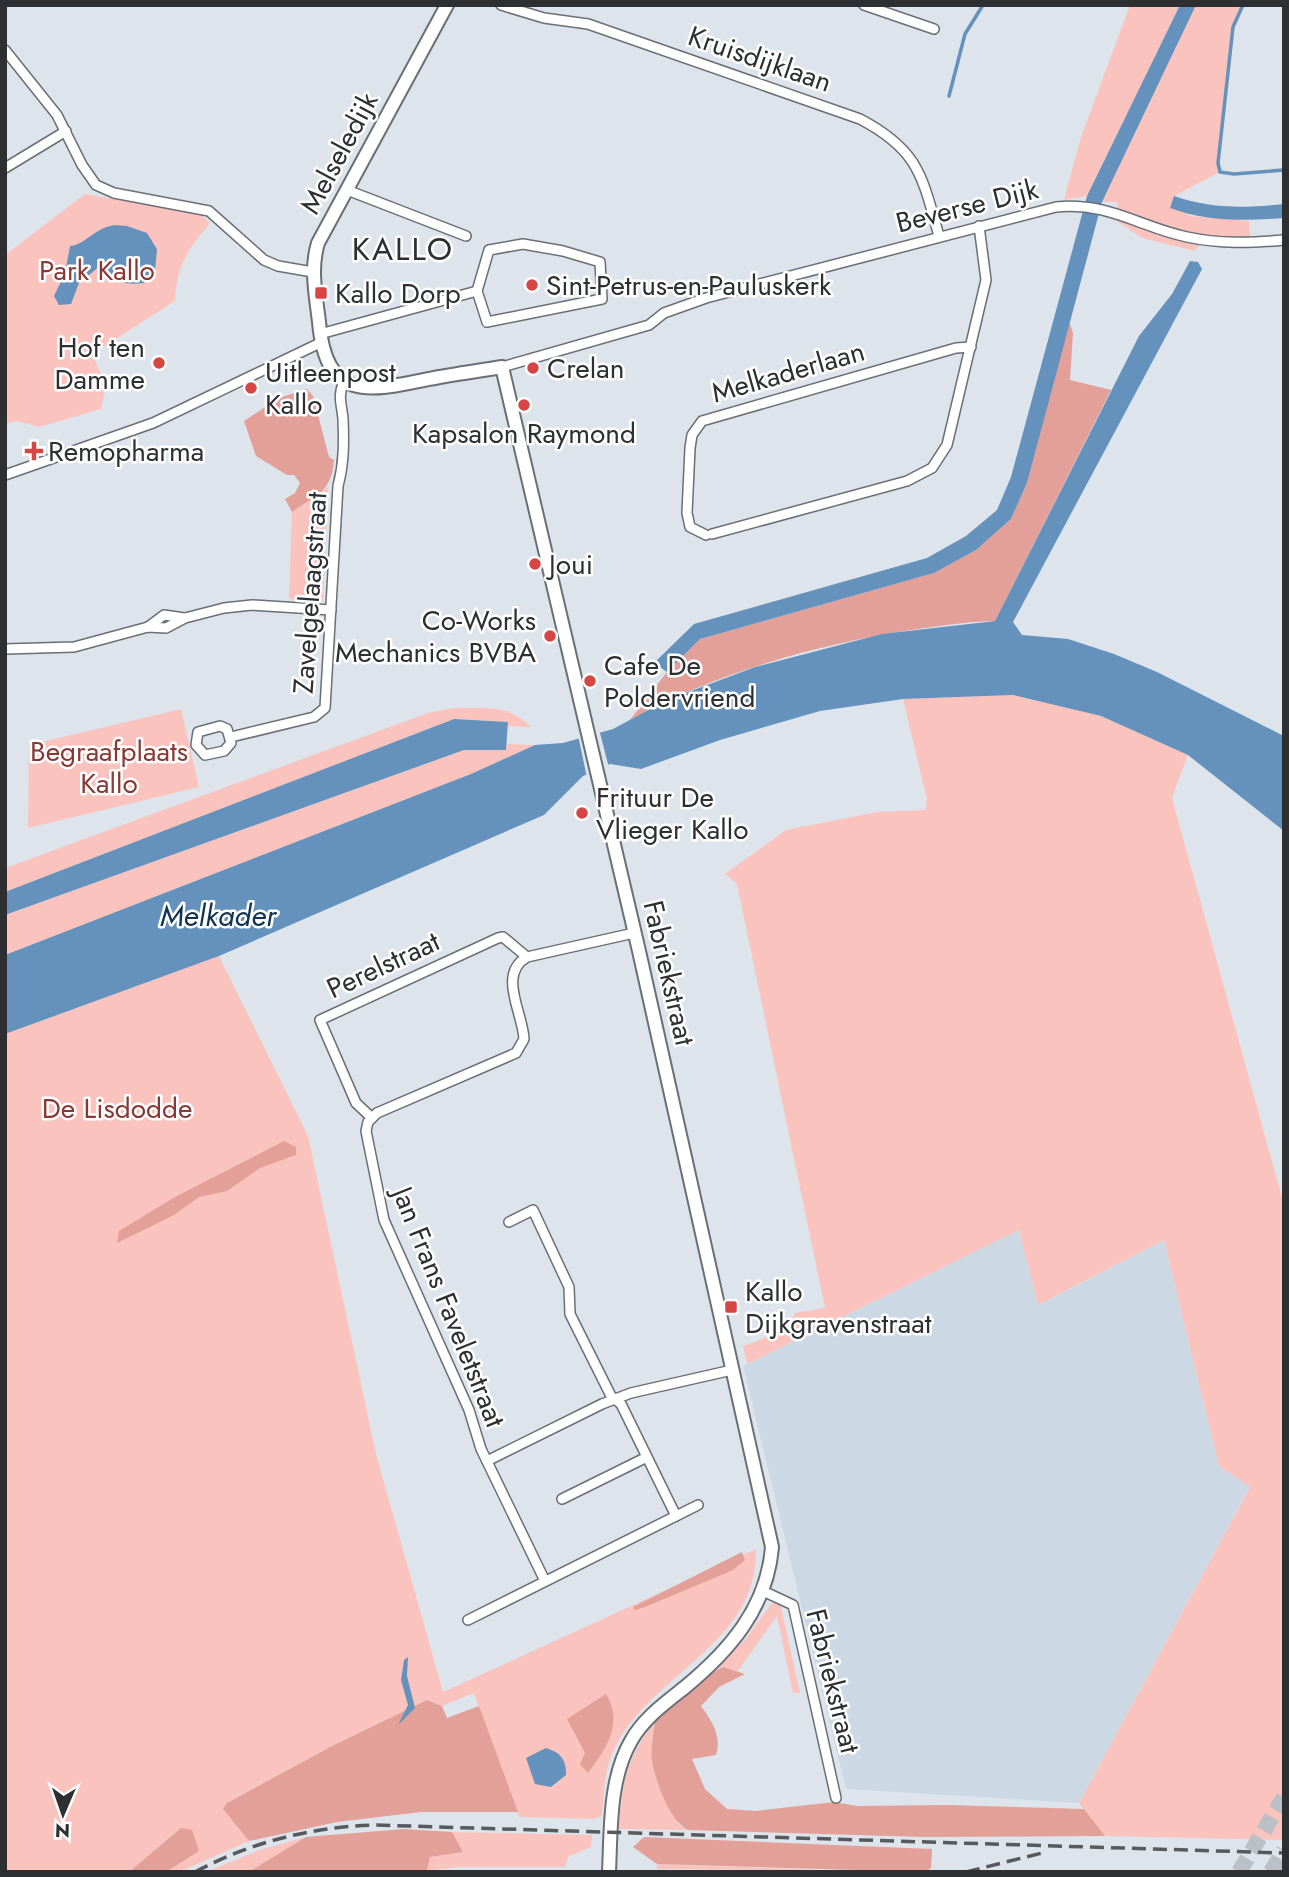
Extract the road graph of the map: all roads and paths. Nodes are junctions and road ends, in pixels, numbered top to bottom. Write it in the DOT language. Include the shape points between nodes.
graph roads {
  1 [pos="447,5"];
  2 [pos="501,5"];
  3 [pos="864,5"];
  4 [pos="888,9"];
  5 [pos="934,29"];
  6 [pos="5,50"];
  7 [pos="66,131"];
  8 [pos="5,168"];
  9 [pos="347,190"];
  10 [pos="979,226"];
  11 [pos="466,236"];
  12 [pos="939,236"];
  13 [pos="1284,240"];
  14 [pos="313,272"];
  15 [pos="477,291"];
  16 [pos="320,338"];
  17 [pos="971,347"];
  18 [pos="502,367"];
  19 [pos="344,382"];
  20 [pos="5,475"];
  21 [pos="331,610"];
  22 [pos="5,649"];
  23 [pos="231,737"];
  24 [pos="634,933"];
  25 [pos="527,957"];
  26 [pos="372,1118"];
  27 [pos="509,1222"];
  28 [pos="732,1370"];
  29 [pos="616,1400"];
  30 [pos="647,1457"];
  31 [pos="487,1461"];
  32 [pos="562,1499"];
  33 [pos="698,1506"];
  34 [pos="676,1516"];
  35 [pos="545,1581"];
  36 [pos="763,1591"];
  37 [pos="468,1620"];
  38 [pos="835,1798"];
  39 [pos="609,1872"];
  1 -- 9 [label="main road, Melseledijk"];
  2 -- 12 [label="street, Kruisdijklaan" via="587,24 860,118 900,144 913,162 923,178"];
  3 -- 4 [label="street"];
  4 -- 5 [label="street"];
  6 -- 7 [label="street"];
  7 -- 8 [label="street"];
  7 -- 14 [label="street" via="89,178 105,190 209,211 264,260"];
  9 -- 11 [label="street"];
  9 -- 14 [label="main road, Melseledijk" via="318,243"];
  10 -- 12 [label="street, Beverse Dijk"];
  10 -- 13 [label="street, Beverse Dijk" via="1036,210 1078,206 1108,210 1184,237 1227,243"];
  10 -- 17 [label="street, Melkaderlaan" via="986,281"];
  12 -- 18 [label="street, Beverse Dijk" via="706,298 664,313 649,325"];
  14 -- 16 [label="main road, Melseledijk"];
  15 -- 15 [label="street" via="487,322 602,299 601,266 563,251 523,244 489,250"];
  15 -- 16 [label="street"];
  16 -- 19 [label="main road, Melseledijk" via="331,370"];
  16 -- 20 [label="street" via="153,423"];
  17 -- 17 [label="street, Melkaderlaan" via="947,445 932,468 907,481 709,535 693,531 687,513 692,435 702,421"];
  18 -- 19 [label="main road" via="378,389"];
  18 -- 24 [label="main road, Fabriekstraat"];
  19 -- 21 [label="street, Zavelgelaagstraat" via="339,397 343,466"];
  21 -- 22 [label="street" via="252,605 185,618 164,615 148,627 74,647"];
  21 -- 23 [label="street, Zavelgelaagstraat" via="325,708 314,717"];
  24 -- 25 [label="street"];
  24 -- 28 [label="main road, Fabriekstraat"];
  25 -- 26 [label="street" via="513,969 512,977 524,1033 516,1053"];
  25 -- 26 [label="street, Perelstraat" via="503,937 498,938 320,1020 356,1103"];
  26 -- 31 [label="street, Jan Frans Faveletstraat" via="366,1137 384,1220"];
  27 -- 29 [label="street" via="533,1210 569,1287 570,1314"];
  28 -- 29 [label="street"];
  28 -- 36 [label="main road, Fabriekstraat" via="772,1547"];
  29 -- 30 [label="street"];
  29 -- 31 [label="street"];
  30 -- 32 [label="street"];
  30 -- 34 [label="street"];
  31 -- 35 [label="street, Jan Frans Faveletstraat"];
  33 -- 34 [label="street"];
  34 -- 35 [label="street"];
  35 -- 37 [label="street"];
  36 -- 38 [label="street, Fabriekstraat" via="793,1605"];
  36 -- 39 [label="main road, Fabriekstraat" via="723,1654 648,1717 632,1739 615,1787"];
}
